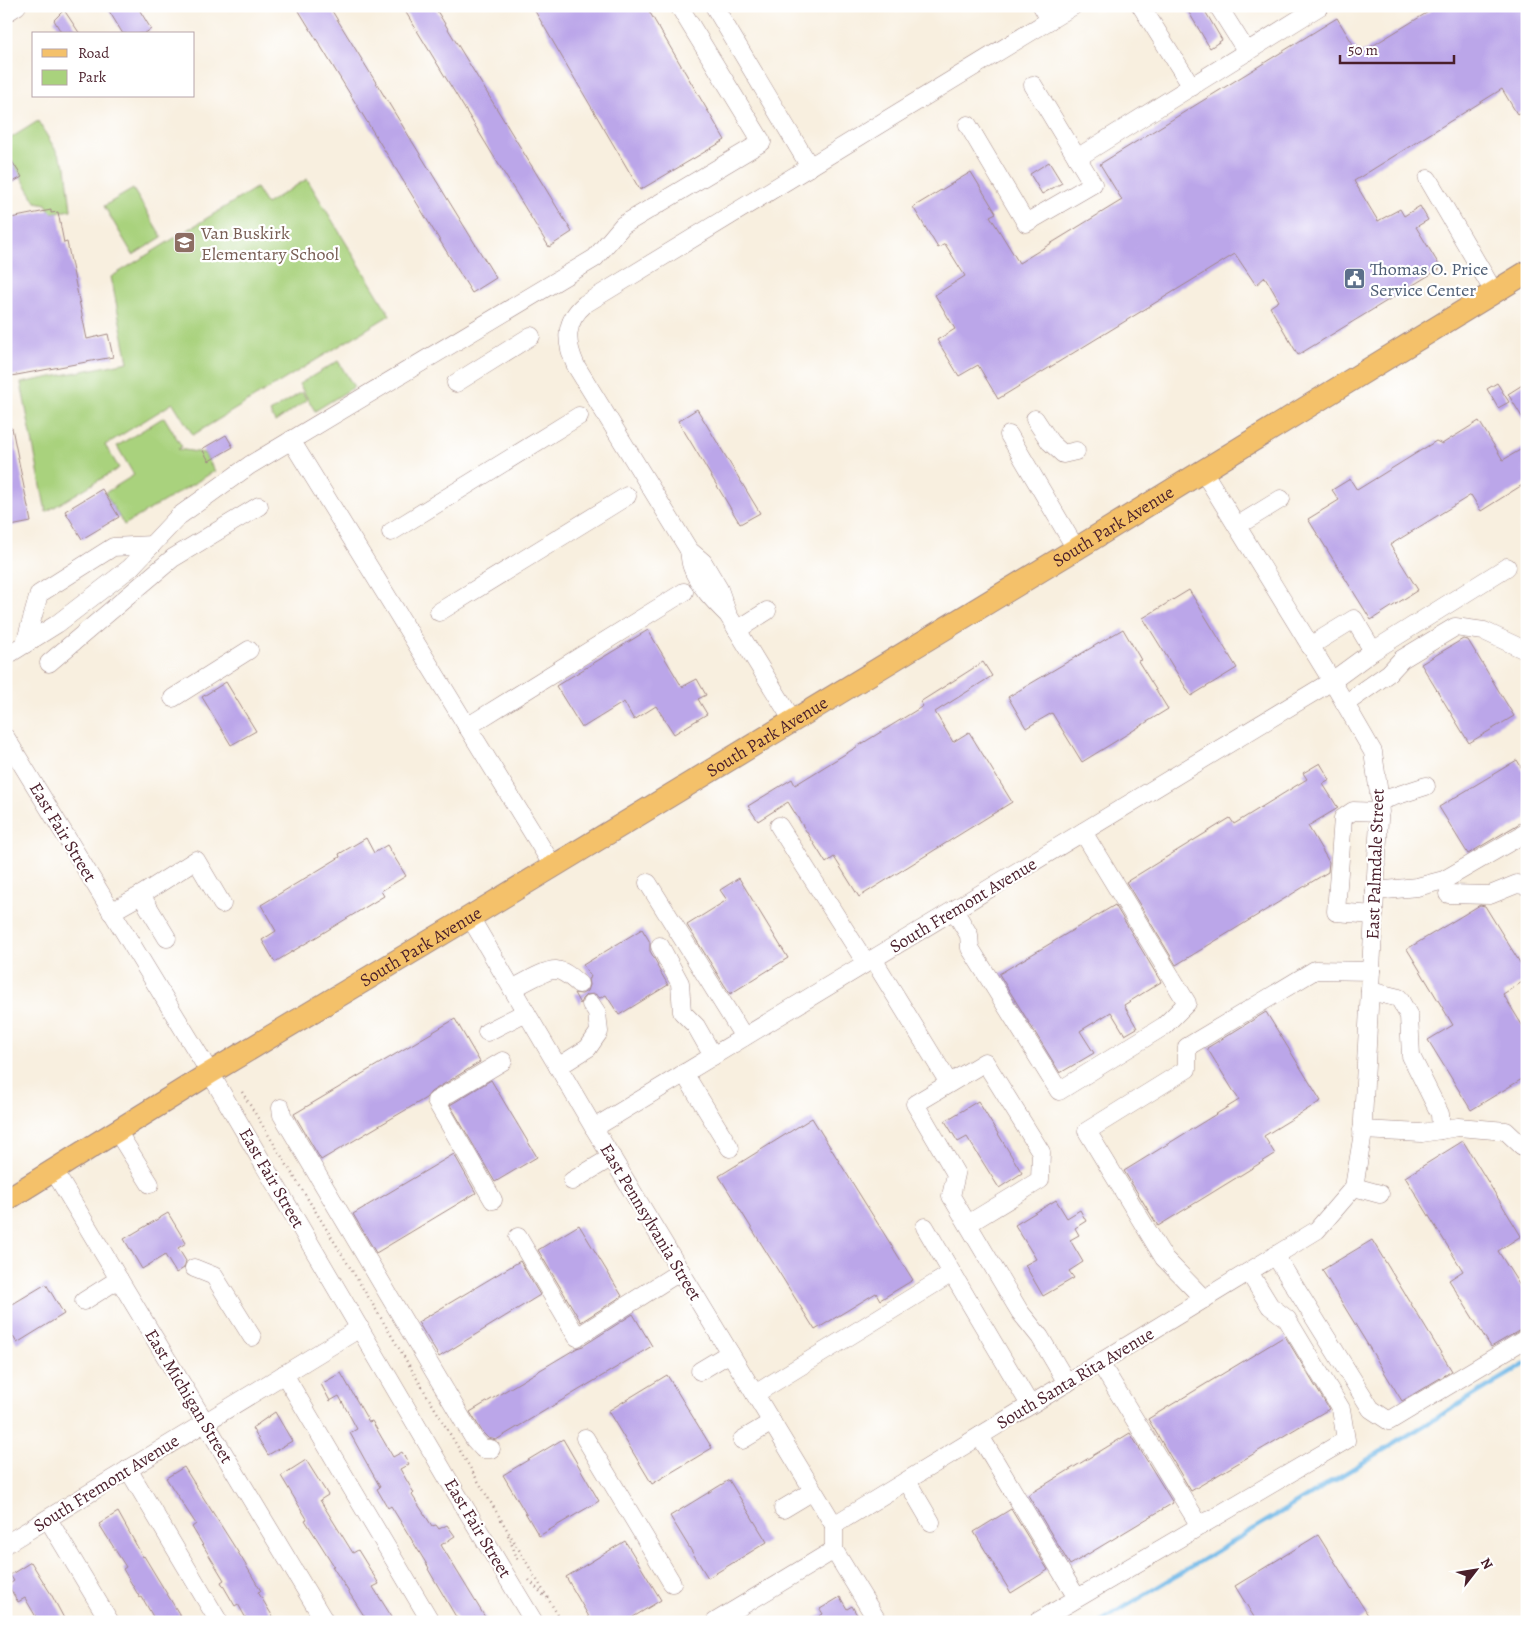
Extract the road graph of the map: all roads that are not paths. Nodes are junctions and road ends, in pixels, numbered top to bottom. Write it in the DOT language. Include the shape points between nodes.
graph roads {
  1 [pos="17,6"];
  2 [pos="679,6"];
  3 [pos="714,6"];
  4 [pos="1073,6"];
  5 [pos="1141,6"];
  6 [pos="1218,6"];
  7 [pos="1320,6"];
  8 [pos="6,13"];
  9 [pos="1046,13"];
  10 [pos="1247,52"];
  11 [pos="1033,85"];
  12 [pos="1192,87"];
  13 [pos="968,125"];
  14 [pos="1077,158"];
  15 [pos="810,166"];
  16 [pos="1428,179"];
  17 [pos="1527,272"];
  18 [pos="1494,292"];
  19 [pos="531,336"];
  20 [pos="456,382"];
  21 [pos="578,416"];
  22 [pos="1035,419"];
  23 [pos="1009,435"];
  24 [pos="291,440"];
  25 [pos="1076,451"];
  26 [pos="1203,471"];
  27 [pos="627,496"];
  28 [pos="1281,499"];
  29 [pos="259,506"];
  30 [pos="1237,526"];
  31 [pos="391,532"];
  32 [pos="152,545"];
  33 [pos="1076,549"];
  34 [pos="1507,567"];
  35 [pos="684,592"];
  36 [pos="767,611"];
  37 [pos="439,612"];
  38 [pos="737,630"];
  39 [pos="24,644"];
  40 [pos="1310,646"];
  41 [pos="249,650"];
  42 [pos="1373,651"];
  43 [pos="1527,651"];
  44 [pos="6,656"];
  45 [pos="49,663"];
  46 [pos="1332,681"];
  47 [pos="173,698"];
  48 [pos="1345,704"];
  49 [pos="793,721"];
  50 [pos="467,727"];
  51 [pos="8,744"];
  52 [pos="1426,786"];
  53 [pos="1380,807"];
  54 [pos="779,826"];
  55 [pos="1083,832"];
  56 [pos="1527,832"];
  57 [pos="553,866"];
  58 [pos="648,883"];
  59 [pos="1527,886"];
  60 [pos="1375,891"];
  61 [pos="141,894"];
  62 [pos="1448,894"];
  63 [pos="222,904"];
  64 [pos="954,910"];
  65 [pos="111,912"];
  66 [pos="1374,915"];
  67 [pos="470,917"];
  68 [pos="167,938"];
  69 [pos="660,946"];
  70 [pos="870,961"];
  71 [pos="1371,971"];
  72 [pos="579,984"];
  73 [pos="512,989"];
  74 [pos="1370,990"];
  75 [pos="591,1004"];
  76 [pos="526,1012"];
  77 [pos="487,1032"];
  78 [pos="744,1037"];
  79 [pos="713,1056"];
  80 [pos="504,1061"];
  81 [pos="558,1067"];
  82 [pos="210,1073"];
  83 [pos="684,1073"];
  84 [pos="949,1083"];
  85 [pos="281,1108"];
  86 [pos="594,1128"];
  87 [pos="1362,1130"];
  88 [pos="1441,1130"];
  89 [pos="117,1131"];
  90 [pos="1522,1146"];
  91 [pos="730,1148"];
  92 [pos="612,1157"];
  93 [pos="54,1171"];
  94 [pos="572,1181"];
  95 [pos="150,1184"];
  96 [pos="1354,1187"];
  97 [pos="1380,1194"];
  98 [pos="6,1200"];
  99 [pos="493,1200"];
  100 [pos="968,1224"];
  101 [pos="925,1227"];
  102 [pos="518,1237"];
  103 [pos="1276,1255"];
  104 [pos="194,1268"];
  105 [pos="681,1272"];
  106 [pos="1249,1272"];
  107 [pos="952,1273"];
  108 [pos="119,1279"];
  109 [pos="1204,1299"];
  110 [pos="84,1301"];
  111 [pos="360,1328"];
  112 [pos="252,1337"];
  113 [pos="1527,1338"];
  114 [pos="730,1353"];
  115 [pos="1100,1363"];
  116 [pos="700,1370"];
  117 [pos="284,1374"];
  118 [pos="1067,1383"];
  119 [pos="755,1394"];
  120 [pos="1030,1405"];
  121 [pos="205,1422"];
  122 [pos="772,1422"];
  123 [pos="980,1436"];
  124 [pos="585,1438"];
  125 [pos="742,1440"];
  126 [pos="492,1449"];
  127 [pos="128,1470"];
  128 [pos="907,1481"];
  129 [pos="813,1491"];
  130 [pos="783,1509"];
  131 [pos="48,1519"];
  132 [pos="932,1522"];
  133 [pos="834,1525"];
  134 [pos="1200,1526"];
  135 [pos="6,1544"];
  136 [pos="834,1550"];
  137 [pos="672,1583"];
  138 [pos="1077,1598"];
  139 [pos="110,1622"];
  140 [pos="219,1622"];
  141 [pos="324,1622"];
  142 [pos="431,1622"];
  143 [pos="534,1622"];
  144 [pos="714,1622"];
  145 [pos="878,1622"];
  146 [pos="1037,1622"];
  1 -- 8 [label="street"];
  2 -- 24 [label="street" via="762,142 623,226 594,258"];
  3 -- 15 [label="street"];
  4 -- 9 [label="street"];
  5 -- 12 [label="street"];
  6 -- 10 [label="street"];
  7 -- 10 [label="street"];
  9 -- 15 [label="street"];
  10 -- 12 [label="street"];
  11 -- 14 [label="street"];
  12 -- 14 [label="street"];
  13 -- 14 [label="street" via="1026,223 1092,184"];
  15 -- 38 [label="street" via="585,304 571,320 568,331 568,345 576,366 689,550 708,570"];
  16 -- 18 [label="street"];
  17 -- 18 [label="main road, South Park Avenue"];
  18 -- 26 [label="main road, South Park Avenue"];
  19 -- 20 [label="street"];
  21 -- 31 [label="street"];
  22 -- 25 [label="street" via="1050,442 1063,454"];
  23 -- 33 [label="street"];
  24 -- 32 [label="street" via="179,516"];
  24 -- 50 [label="street"];
  26 -- 30 [label="street, East Palmdale Street"];
  26 -- 33 [label="main road, South Park Avenue"];
  27 -- 37 [label="street"];
  28 -- 30 [label="street"];
  29 -- 45 [label="street" via="174,558"];
  30 -- 40 [label="street, East Palmdale Street"];
  32 -- 39 [label="street" via="130,568 57,624"];
  32 -- 39 [label="street" via="113,547 39,594"];
  33 -- 49 [label="main road, South Park Avenue"];
  34 -- 42 [label="street, South Fremont Avenue"];
  35 -- 50 [label="street"];
  36 -- 38 [label="street"];
  38 -- 49 [label="street"];
  39 -- 44 [label="street"];
  40 -- 42 [label="street" via="1354,619"];
  40 -- 46 [label="street, East Palmdale Street"];
  41 -- 47 [label="street"];
  42 -- 46 [label="street, South Fremont Avenue"];
  43 -- 48 [label="street" via="1484,632 1454,627 1402,659 1389,673"];
  46 -- 48 [label="street, East Palmdale Street"];
  46 -- 55 [label="street, South Fremont Avenue"];
  48 -- 53 [label="street, East Palmdale Street" via="1373,752"];
  49 -- 57 [label="main road, South Park Avenue"];
  50 -- 57 [label="street"];
  51 -- 65 [label="street, East Fair Street"];
  52 -- 53 [label="street"];
  53 -- 60 [label="street, East Palmdale Street"];
  53 -- 66 [label="street" via="1353,811 1343,818 1336,912"];
  54 -- 70 [label="street"];
  55 -- 64 [label="street, South Fremont Avenue"];
  55 -- 64 [label="street" via="1187,1003 1164,1026 1059,1091 970,948 969,935"];
  56 -- 60 [label="street" via="1444,880 1416,887"];
  57 -- 67 [label="main road, South Park Avenue"];
  58 -- 78 [label="street"];
  59 -- 62 [label="street" via="1517,884 1490,895"];
  60 -- 66 [label="street, East Palmdale Street"];
  61 -- 63 [label="street" via="196,860"];
  61 -- 65 [label="street"];
  61 -- 68 [label="street"];
  64 -- 70 [label="street, South Fremont Avenue"];
  65 -- 82 [label="street, East Fair Street"];
  66 -- 71 [label="street, East Palmdale Street"];
  67 -- 73 [label="street, East Pennsylvania Street"];
  67 -- 82 [label="main road, South Park Avenue"];
  69 -- 79 [label="street" via="680,983 682,1012 696,1026"];
  70 -- 78 [label="street, South Fremont Avenue"];
  70 -- 84 [label="street"];
  71 -- 74 [label="street, East Palmdale Street"];
  71 -- 109 [label="street" via="1315,970 1187,1047 1186,1069 1087,1131 1164,1258"];
  72 -- 73 [label="street" via="556,970"];
  73 -- 76 [label="street, East Pennsylvania Street"];
  74 -- 87 [label="street, East Palmdale Street"];
  74 -- 88 [label="street" via="1399,998 1410,1016 1410,1056 1440,1114"];
  75 -- 81 [label="street" via="597,1013 599,1032 588,1048"];
  76 -- 77 [label="street"];
  76 -- 81 [label="street, East Pennsylvania Street"];
  78 -- 79 [label="street, South Fremont Avenue"];
  79 -- 83 [label="street, South Fremont Avenue"];
  80 -- 99 [label="street" via="436,1101"];
  81 -- 86 [label="street, East Pennsylvania Street"];
  82 -- 89 [label="main road, South Park Avenue"];
  82 -- 111 [label="street, East Fair Street"];
  83 -- 86 [label="street, South Fremont Avenue"];
  83 -- 91 [label="street"];
  84 -- 100 [label="street" via="914,1104 956,1174 951,1196"];
  84 -- 100 [label="street" via="984,1062 1041,1152 1040,1180"];
  85 -- 126 [label="street" via="474,1439 482,1449"];
  86 -- 92 [label="street, East Pennsylvania Street"];
  87 -- 88 [label="street" via="1422,1133"];
  87 -- 96 [label="street, East Palmdale Street"];
  88 -- 90 [label="street" via="1458,1127 1506,1131"];
  89 -- 93 [label="main road, South Park Avenue"];
  89 -- 95 [label="street"];
  92 -- 94 [label="street"];
  92 -- 105 [label="street, East Pennsylvania Street"];
  93 -- 98 [label="main road, South Park Avenue"];
  93 -- 108 [label="street, East Michigan Street"];
  96 -- 97 [label="street"];
  96 -- 103 [label="street, South Santa Rita Avenue" via="1317,1230"];
  100 -- 118 [label="street"];
  101 -- 107 [label="street"];
  102 -- 105 [label="street" via="577,1337"];
  103 -- 106 [label="street, South Santa Rita Avenue"];
  103 -- 113 [label="street" via="1371,1409 1389,1421"];
  104 -- 112 [label="street" via="214,1276"];
  105 -- 114 [label="street, East Pennsylvania Street"];
  106 -- 109 [label="street, South Santa Rita Avenue"];
  106 -- 134 [label="street" via="1270,1306 1287,1319 1341,1409 1346,1440"];
  107 -- 119 [label="street"];
  107 -- 120 [label="street"];
  108 -- 110 [label="street"];
  108 -- 121 [label="street, East Michigan Street"];
  109 -- 115 [label="street, South Santa Rita Avenue"];
  111 -- 117 [label="street, South Fremont Avenue"];
  111 -- 143 [label="street, East Fair Street"];
  114 -- 116 [label="street"];
  114 -- 119 [label="street, East Pennsylvania Street"];
  115 -- 118 [label="street, South Santa Rita Avenue"];
  115 -- 134 [label="street"];
  117 -- 121 [label="street, South Fremont Avenue"];
  117 -- 142 [label="street"];
  118 -- 120 [label="street, South Santa Rita Avenue"];
  119 -- 122 [label="street, East Pennsylvania Street"];
  120 -- 123 [label="street, South Santa Rita Avenue"];
  121 -- 127 [label="street, South Fremont Avenue"];
  121 -- 141 [label="street, East Michigan Street"];
  122 -- 125 [label="street"];
  122 -- 129 [label="street, East Pennsylvania Street"];
  123 -- 128 [label="street, South Santa Rita Avenue"];
  123 -- 138 [label="street"];
  124 -- 137 [label="street"];
  127 -- 131 [label="street, South Fremont Avenue"];
  127 -- 140 [label="street"];
  128 -- 132 [label="street"];
  128 -- 133 [label="street, South Santa Rita Avenue"];
  129 -- 130 [label="street"];
  129 -- 133 [label="street, East Pennsylvania Street"];
  131 -- 135 [label="street, South Fremont Avenue"];
  131 -- 139 [label="street"];
  133 -- 136 [label="street"];
  134 -- 138 [label="street"];
  136 -- 144 [label="street"];
  136 -- 145 [label="street"];
  138 -- 146 [label="street"];
}
